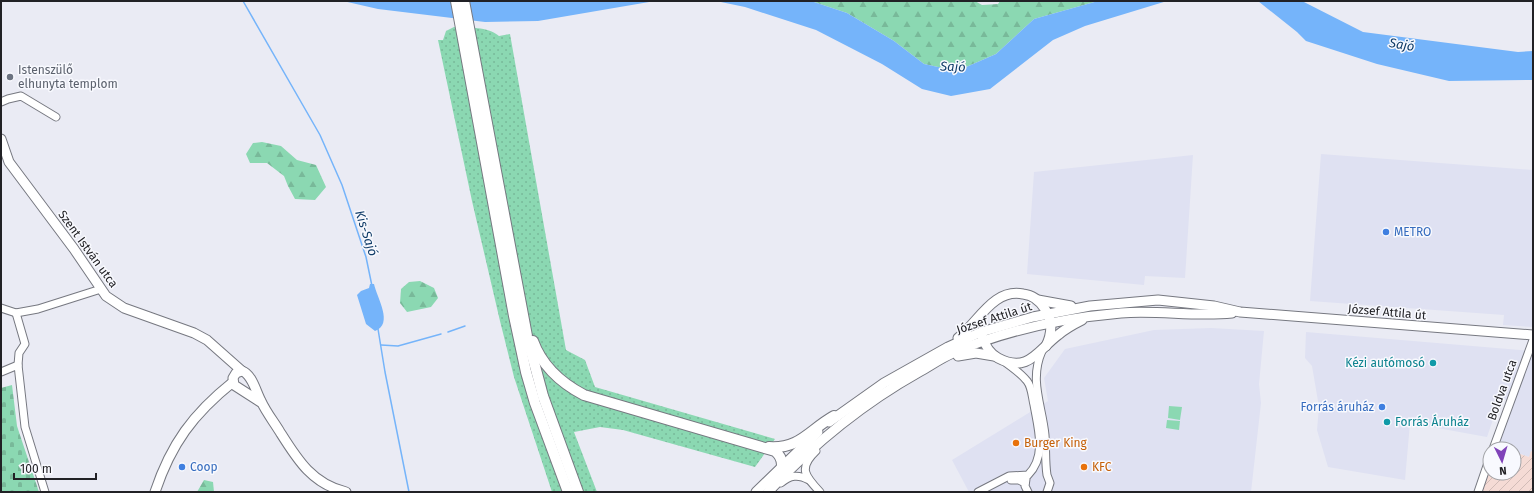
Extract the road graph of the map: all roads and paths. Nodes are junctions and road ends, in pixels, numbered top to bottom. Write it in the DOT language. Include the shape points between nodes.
graph roads {
  1 [pos="456,1"];
  2 [pos="464,1"];
  3 [pos="467,36"];
  4 [pos="1,102"];
  5 [pos="56,117"];
  6 [pos="1,139"];
  7 [pos="101,289"];
  8 [pos="1037,300"];
  9 [pos="520,303"];
  10 [pos="1090,306"];
  11 [pos="1,308"];
  12 [pos="985,311"];
  13 [pos="1240,312"];
  14 [pos="16,313"];
  15 [pos="1048,313"];
  16 [pos="1090,316"];
  17 [pos="1051,323"];
  18 [pos="1533,335"];
  19 [pos="982,336"];
  20 [pos="1533,340"];
  21 [pos="948,347"];
  22 [pos="1044,349"];
  23 [pos="995,356"];
  24 [pos="1003,361"];
  25 [pos="18,365"];
  26 [pos="925,369"];
  27 [pos="1,372"];
  28 [pos="238,381"];
  29 [pos="251,381"];
  30 [pos="262,403"];
  31 [pos="838,419"];
  32 [pos="1496,441"];
  33 [pos="761,446"];
  34 [pos="782,465"];
  35 [pos="1030,474"];
  36 [pos="1047,475"];
  37 [pos="809,480"];
  38 [pos="1482,480"];
  39 [pos="1001,481"];
  40 [pos="1025,483"];
  41 [pos="771,491"];
  42 [pos="45,492"];
  43 [pos="155,492"];
  44 [pos="346,492"];
  45 [pos="568,492"];
  46 [pos="578,492"];
  47 [pos="756,492"];
  48 [pos="820,492"];
  49 [pos="978,492"];
  50 [pos="1028,492"];
  51 [pos="1047,492"];
  52 [pos="1478,492"];
  1 -- 3 [label="highway"];
  2 -- 3 [label="highway"];
  3 -- 9 [label="highway"];
  3 -- 45 [label="highway" via="514,316 526,372"];
  4 -- 5 [label="street" via="21,96"];
  6 -- 7 [label="main road, Szent István utca" via="9,162"];
  7 -- 14 [label="street" via="38,309"];
  7 -- 28 [label="main road, Szent István utca" via="106,296 124,308 207,340 230,360"];
  8 -- 10 [label="main road" via="1067,306"];
  8 -- 12 [label="main road" via="1020,293 1007,294 994,300"];
  8 -- 15 [label="main road"];
  9 -- 33 [label="highway" via="540,356 551,371 574,390 594,399"];
  9 -- 46 [label="highway" via="543,396"];
  10 -- 13 [label="main road, József Attila út" via="1158,300 1214,306"];
  10 -- 15 [label="main road, József Attila út"];
  11 -- 14 [label="street"];
  12 -- 19 [label="main road" via="981,322"];
  12 -- 21 [label="main road" via="968,331"];
  13 -- 16 [label="main road, József Attila út" via="1214,315 1149,312"];
  13 -- 18 [label="main road, József Attila út"];
  14 -- 25 [label="street" via="25,344 19,353"];
  15 -- 17 [label="main road"];
  15 -- 19 [label="main road, József Attila út"];
  16 -- 17 [label="main road, József Attila út"];
  16 -- 22 [label="main road" via="1058,335"];
  17 -- 19 [label="main road, József Attila út"];
  17 -- 22 [label="main road" via="1050,336"];
  19 -- 21 [label="main road, József Attila út"];
  19 -- 23 [label="main road" via="986,348"];
  19 -- 26 [label="main road, József Attila út"];
  20 -- 32 [label="street, Boldva utca"];
  21 -- 31 [label="main road, József Attila út" via="884,383"];
  22 -- 24 [label="main road" via="1036,357 1023,362"];
  22 -- 36 [label="street" via="1035,374 1044,422"];
  23 -- 24 [label="main road"];
  23 -- 26 [label="main road" via="965,354"];
  24 -- 35 [label="street" via="1027,381 1031,390 1040,435 1039,453"];
  25 -- 27 [label="street"];
  25 -- 42 [label="street" via="25,427"];
  26 -- 31 [label="main road, József Attila út"];
  28 -- 29 [label="main road" via="248,386"];
  28 -- 29 [label="main road" via="249,374"];
  28 -- 30 [label="main road"];
  28 -- 43 [label="main road" via="219,393 201,410 183,433 169,456"];
  29 -- 30 [label="main road"];
  30 -- 44 [label="main road" via="298,460 312,476 329,487"];
  31 -- 33 [label="highway" via="794,444 780,447"];
  31 -- 34 [label="main road, József Attila út"];
  31 -- 37 [label="street" via="838,430 808,459 805,470"];
  31 -- 41 [label="main road, József Attila út"];
  33 -- 34 [label="highway" via="778,454"];
  34 -- 41 [label="highway" via="781,473"];
  34 -- 47 [label="main road, József Attila út"];
  35 -- 36 [label="street" via="1039,471"];
  35 -- 39 [label="street" via="1009,476"];
  35 -- 40 [label="street"];
  36 -- 51 [label="street" via="1050,483"];
  37 -- 41 [label="street" via="801,476 792,476"];
  37 -- 48 [label="street"];
  38 -- 52 [label="street"];
  39 -- 40 [label="street" via="1013,479"];
  39 -- 49 [label="street"];
  40 -- 50 [label="street"];
}
